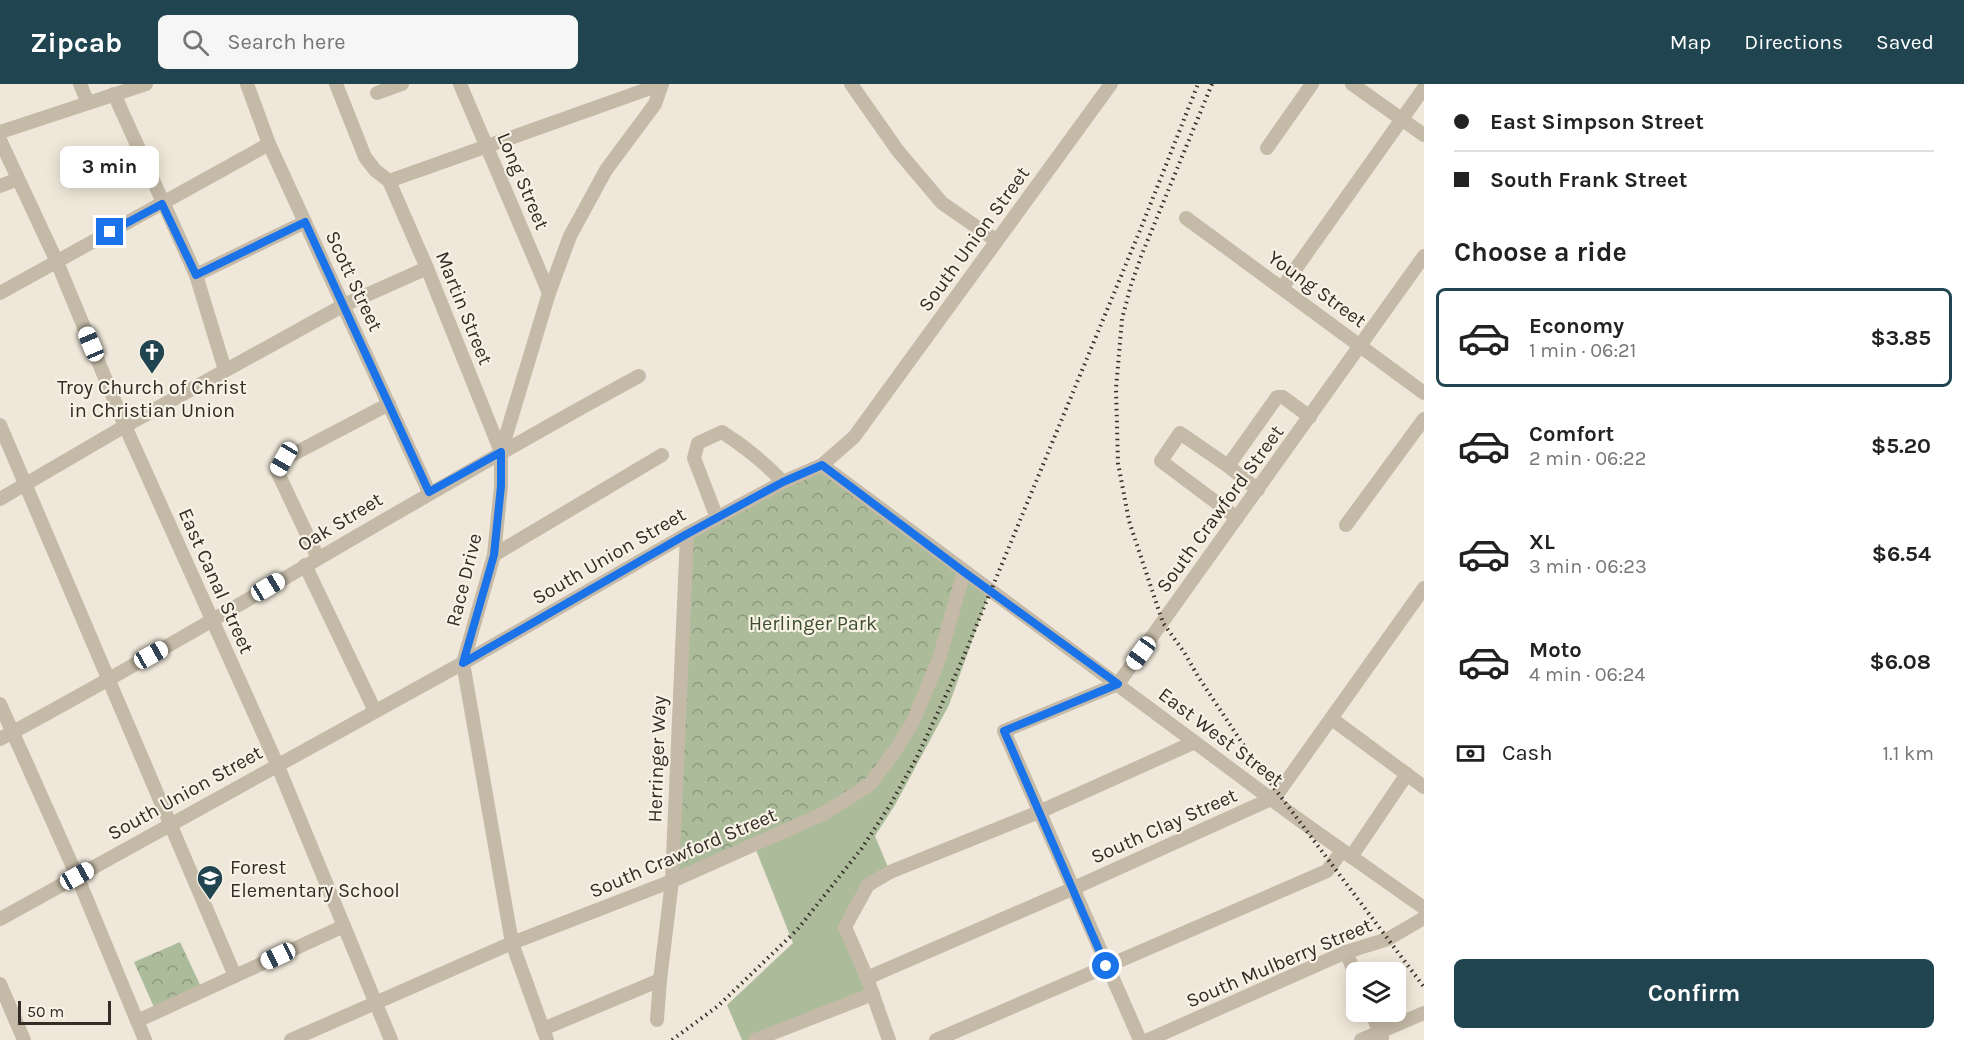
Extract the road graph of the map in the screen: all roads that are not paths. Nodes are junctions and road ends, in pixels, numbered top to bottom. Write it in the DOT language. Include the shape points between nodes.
graph roads {
  1 [pos="80,84"];
  2 [pos="146,84"];
  3 [pos="247,84"];
  4 [pos="336,84"];
  5 [pos="402,84"];
  6 [pos="460,84"];
  7 [pos="662,84"];
  8 [pos="851,84"];
  9 [pos="1110,84"];
  10 [pos="1312,84"];
  11 [pos="1352,84"];
  12 [pos="1424,88"];
  13 [pos="377,93"];
  14 [pos="114,94"];
  15 [pos="88,103"];
  16 [pos="1402,119"];
  17 [pos="0,132"];
  18 [pos="1424,135"];
  19 [pos="0,140"];
  20 [pos="269,144"];
  21 [pos="488,146"];
  22 [pos="1267,148"];
  23 [pos="18,179"];
  24 [pos="389,181"];
  25 [pos="0,186"];
  26 [pos="162,204"];
  27 [pos="1186,218"];
  28 [pos="305,222"];
  29 [pos="997,241"];
  30 [pos="1424,256"];
  31 [pos="57,261"];
  32 [pos="427,268"];
  33 [pos="196,275"];
  34 [pos="1282,288"];
  35 [pos="0,293"];
  36 [pos="549,293"];
  37 [pos="344,305"];
  38 [pos="1361,346"];
  39 [pos="225,370"];
  40 [pos="639,376"];
  41 [pos="1424,393"];
  42 [pos="389,404"];
  43 [pos="1310,417"];
  44 [pos="1424,419"];
  45 [pos="0,425"];
  46 [pos="124,426"];
  47 [pos="501,452"];
  48 [pos="662,455"];
  49 [pos="822,465"];
  50 [pos="1228,466"];
  51 [pos="783,482"];
  52 [pos="24,485"];
  53 [pos="1258,490"];
  54 [pos="429,492"];
  55 [pos="0,499"];
  56 [pos="717,518"];
  57 [pos="1237,518"];
  58 [pos="1347,525"];
  59 [pos="687,534"];
  60 [pos="494,555"];
  61 [pos="318,558"];
  62 [pos="305,565"];
  63 [pos="964,572"];
  64 [pos="1424,588"];
  65 [pos="213,620"];
  66 [pos="463,663"];
  67 [pos="109,678"];
  68 [pos="1118,684"];
  69 [pos="0,704"];
  70 [pos="375,711"];
  71 [pos="1332,718"];
  72 [pos="6,736"];
  73 [pos="1195,742"];
  74 [pos="277,764"];
  75 [pos="1407,774"];
  76 [pos="1424,787"];
  77 [pos="1271,799"];
  78 [pos="1039,812"];
  79 [pos="169,825"];
  80 [pos="1347,854"];
  81 [pos="77,876"];
  82 [pos="672,881"];
  83 [pos="1072,889"];
  84 [pos="1424,908"];
  85 [pos="1424,918"];
  86 [pos="0,919"];
  87 [pos="344,926"];
  88 [pos="512,944"];
  89 [pos="1346,952"];
  90 [pos="1350,962"];
  91 [pos="1106,966"];
  92 [pos="235,976"];
  93 [pos="867,978"];
  94 [pos="660,980"];
  95 [pos="0,984"];
  96 [pos="873,994"];
  97 [pos="375,1003"];
  98 [pos="1424,1013"];
  99 [pos="657,1020"];
  100 [pos="137,1021"];
  101 [pos="1375,1022"];
  102 [pos="545,1034"];
  103 [pos="1381,1036"];
  104 [pos="24,1040"];
  105 [pos="145,1040"];
  106 [pos="291,1040"];
  107 [pos="391,1040"];
  108 [pos="755,1040"];
  109 [pos="889,1040"];
  110 [pos="936,1040"];
  111 [pos="1140,1040"];
  112 [pos="1148,1040"];
  113 [pos="1361,1040"];
  1 -- 15 [label="street"];
  2 -- 14 [label="street"];
  3 -- 20 [label="street, Scott Street"];
  4 -- 24 [label="street" via="365,157"];
  5 -- 13 [label="street"];
  6 -- 21 [label="street, Long Street"];
  7 -- 21 [label="street"];
  7 -- 36 [label="street, Race Drive" via="656,104 606,170 570,236"];
  8 -- 29 [label="street" via="898,152 942,203"];
  9 -- 29 [label="street, South Union Street"];
  10 -- 22 [label="street"];
  11 -- 16 [label="street"];
  12 -- 16 [label="street"];
  14 -- 15 [label="street"];
  14 -- 26 [label="street"];
  15 -- 17 [label="street"];
  16 -- 18 [label="street"];
  16 -- 34 [label="street"];
  19 -- 23 [label="street, East Canal Street"];
  20 -- 26 [label="street"];
  20 -- 28 [label="street, Scott Street"];
  21 -- 24 [label="street"];
  21 -- 36 [label="street, Long Street"];
  23 -- 25 [label="street"];
  23 -- 31 [label="street, East Canal Street"];
  24 -- 32 [label="street, Martin Street"];
  26 -- 31 [label="street"];
  26 -- 33 [label="street"];
  27 -- 34 [label="street, Young Street"];
  28 -- 33 [label="street"];
  28 -- 37 [label="street, Scott Street"];
  29 -- 49 [label="street, South Union Street" via="854,438"];
  30 -- 38 [label="street, South Crawford Street"];
  31 -- 35 [label="street"];
  31 -- 46 [label="street, East Canal Street"];
  32 -- 37 [label="street"];
  32 -- 47 [label="street, Martin Street"];
  33 -- 39 [label="street"];
  34 -- 38 [label="street, Young Street"];
  36 -- 47 [label="street, Race Drive"];
  37 -- 39 [label="street"];
  37 -- 42 [label="street, Scott Street"];
  38 -- 41 [label="street, Young Street"];
  38 -- 43 [label="street, South Crawford Street"];
  39 -- 46 [label="street"];
  40 -- 47 [label="street, Oak Street"];
  42 -- 54 [label="street, Scott Street"];
  42 -- 61 [label="street" via="284,459 277,471"];
  43 -- 50 [label="street" via="1283,397 1276,397"];
  43 -- 53 [label="street, South Crawford Street"];
  44 -- 58 [label="street"];
  45 -- 52 [label="street"];
  46 -- 52 [label="street"];
  46 -- 65 [label="street, East Canal Street"];
  47 -- 54 [label="street, Oak Street"];
  47 -- 60 [label="street, Race Drive"];
  48 -- 60 [label="street"];
  49 -- 51 [label="street, South Union Street"];
  49 -- 63 [label="street, East West Street"];
  50 -- 53 [label="street"];
  50 -- 57 [label="street" via="1180,433 1161,461"];
  51 -- 56 [label="street, South Union Street"];
  51 -- 56 [label="street" via="722,432 698,443 694,458"];
  52 -- 55 [label="street"];
  52 -- 67 [label="street"];
  53 -- 57 [label="street, South Crawford Street"];
  54 -- 61 [label="street, Oak Street"];
  56 -- 59 [label="street, South Union Street"];
  57 -- 68 [label="street, South Crawford Street"];
  59 -- 66 [label="street, South Union Street"];
  59 -- 82 [label="street, Herringer Way"];
  60 -- 66 [label="street, Race Drive"];
  61 -- 62 [label="street, Oak Street"];
  62 -- 65 [label="street, Oak Street"];
  62 -- 70 [label="street"];
  63 -- 68 [label="street, East West Street"];
  63 -- 82 [label="street, South Crawford Street" via="939,659 913,722 870,784 825,813"];
  64 -- 71 [label="street, South Clay Street"];
  65 -- 67 [label="street, Oak Street"];
  65 -- 74 [label="street, East Canal Street"];
  66 -- 70 [label="street, South Union Street"];
  66 -- 88 [label="street, Race Drive"];
  67 -- 72 [label="street, Oak Street"];
  67 -- 79 [label="street"];
  68 -- 73 [label="street, East West Street"];
  68 -- 78 [label="street" via="1004,731"];
  69 -- 72 [label="street"];
  70 -- 74 [label="street, South Union Street"];
  71 -- 75 [label="street"];
  71 -- 77 [label="street, South Clay Street"];
  72 -- 81 [label="street"];
  73 -- 77 [label="street, East West Street"];
  73 -- 78 [label="street"];
  74 -- 79 [label="street, South Union Street"];
  74 -- 87 [label="street, East Canal Street"];
  75 -- 76 [label="street"];
  75 -- 80 [label="street"];
  77 -- 80 [label="street, East West Street"];
  77 -- 83 [label="street, South Clay Street"];
  78 -- 83 [label="street"];
  78 -- 93 [label="street" via="890,872 868,885 845,927"];
  79 -- 81 [label="street, South Union Street"];
  79 -- 92 [label="street"];
  80 -- 84 [label="street, East West Street"];
  80 -- 91 [label="street" via="1327,871"];
  81 -- 86 [label="street, South Union Street"];
  81 -- 100 [label="street"];
  82 -- 88 [label="street, South Crawford Street"];
  82 -- 94 [label="street, Herringer Way"];
  83 -- 91 [label="street"];
  83 -- 93 [label="street, South Clay Street"];
  85 -- 89 [label="street, South Mulberry Street" via="1388,939"];
  87 -- 92 [label="street"];
  87 -- 97 [label="street, East Canal Street"];
  88 -- 97 [label="street, South Crawford Street"];
  88 -- 102 [label="street, Race Drive"];
  89 -- 90 [label="street"];
  89 -- 112 [label="street, South Mulberry Street"];
  91 -- 110 [label="street"];
  91 -- 111 [label="street"];
  92 -- 100 [label="street"];
  93 -- 96 [label="street"];
  94 -- 99 [label="street, Herringer Way"];
  94 -- 102 [label="street"];
  95 -- 104 [label="street"];
  96 -- 108 [label="street"];
  96 -- 109 [label="street"];
  97 -- 106 [label="street, South Crawford Street"];
  97 -- 107 [label="street, East Canal Street"];
  98 -- 103 [label="street"];
  100 -- 105 [label="street"];
  101 -- 103 [label="street"];
  103 -- 113 [label="street"];
}
